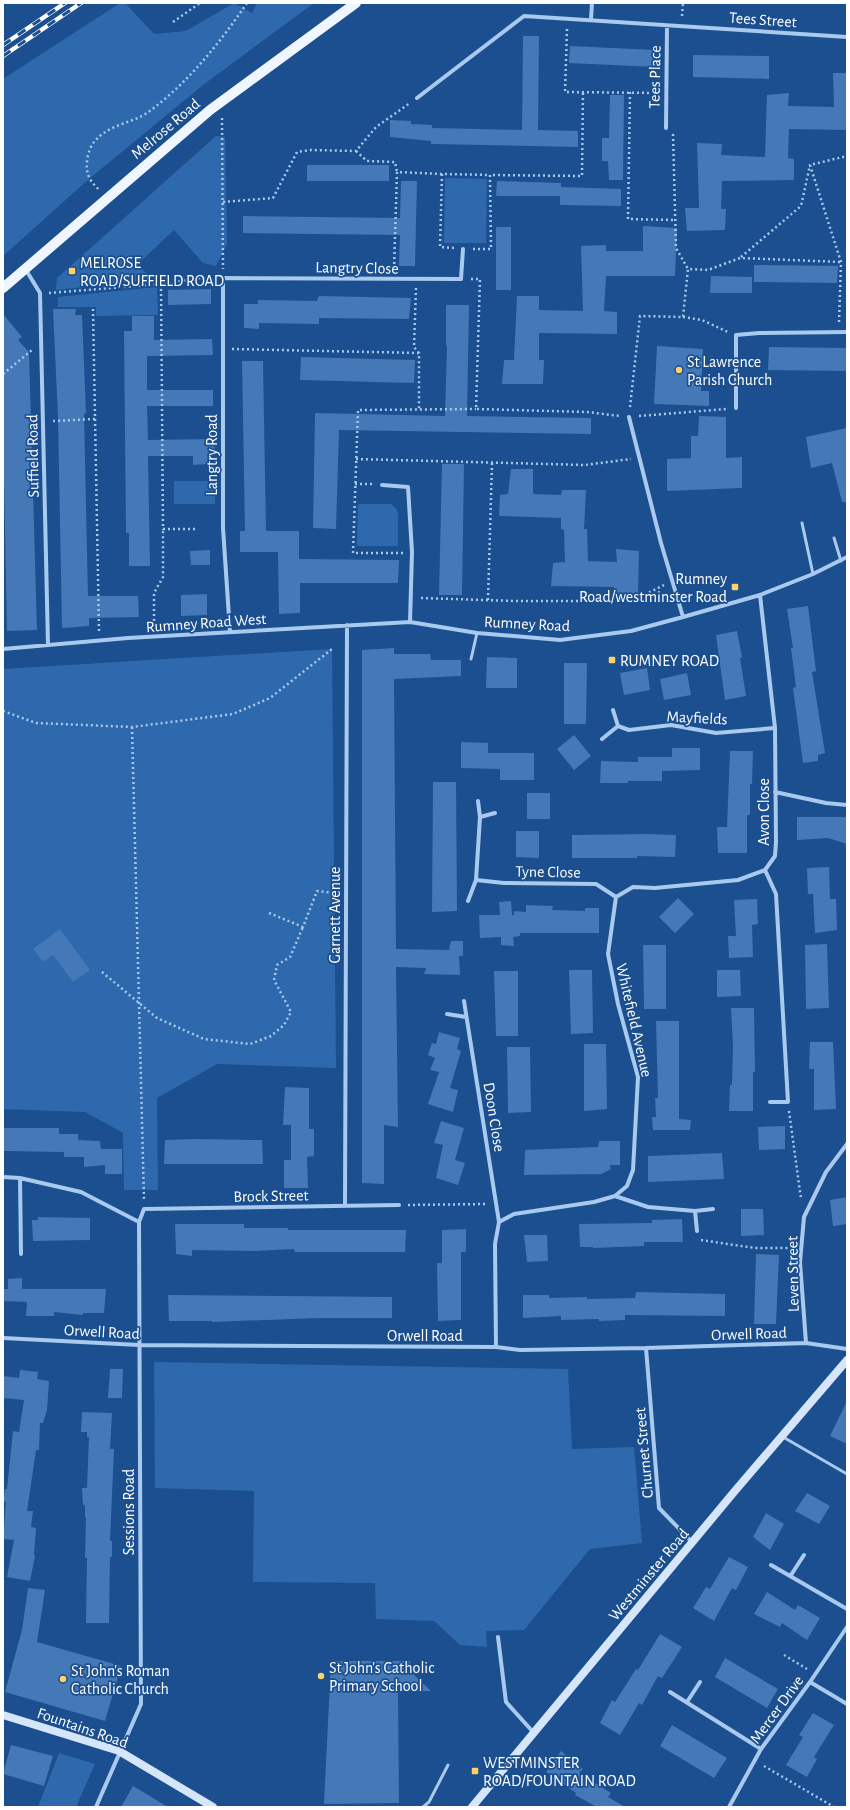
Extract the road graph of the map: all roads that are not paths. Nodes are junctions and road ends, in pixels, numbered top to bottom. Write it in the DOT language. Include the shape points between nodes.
graph roads {
  1 [pos="356,3"];
  2 [pos="592,3"];
  3 [pos="590,19"];
  4 [pos="667,26"];
  5 [pos="847,37"];
  6 [pos="417,98"];
  7 [pos="666,128"];
  8 [pos="463,249"];
  9 [pos="26,269"];
  10 [pos="223,276"];
  11 [pos="3,288"];
  12 [pos="847,332"];
  13 [pos="736,408"];
  14 [pos="629,417"];
  15 [pos="382,485"];
  16 [pos="802,523"];
  17 [pos="834,538"];
  18 [pos="847,558"];
  19 [pos="841,561"];
  20 [pos="813,574"];
  21 [pos="760,595"];
  22 [pos="683,617"];
  23 [pos="410,622"];
  24 [pos="348,625"];
  25 [pos="230,632"];
  26 [pos="477,633"];
  27 [pos="48,646"];
  28 [pos="3,649"];
  29 [pos="471,659"];
  30 [pos="613,710"];
  31 [pos="618,726"];
  32 [pos="775,728"];
  33 [pos="602,739"];
  34 [pos="775,792"];
  35 [pos="478,801"];
  36 [pos="847,805"];
  37 [pos="495,813"];
  38 [pos="480,817"];
  39 [pos="765,870"];
  40 [pos="476,880"];
  41 [pos="616,897"];
  42 [pos="468,901"];
  43 [pos="464,1001"];
  44 [pos="447,1014"];
  45 [pos="466,1016"];
  46 [pos="770,1102"];
  47 [pos="847,1144"];
  48 [pos="3,1177"];
  49 [pos="20,1178"];
  50 [pos="615,1196"];
  51 [pos="399,1205"];
  52 [pos="345,1206"];
  53 [pos="144,1208"];
  54 [pos="713,1209"];
  55 [pos="695,1211"];
  56 [pos="139,1222"];
  57 [pos="499,1222"];
  58 [pos="696,1231"];
  59 [pos="21,1254"];
  60 [pos="3,1338"];
  61 [pos="806,1343"];
  62 [pos="139,1346"];
  63 [pos="496,1347"];
  64 [pos="646,1348"];
  65 [pos="847,1349"];
  66 [pos="847,1360"];
  67 [pos="783,1437"];
  68 [pos="847,1474"];
  69 [pos="693,1542"];
  70 [pos="804,1555"];
  71 [pos="771,1565"];
  72 [pos="791,1575"];
  73 [pos="847,1609"];
  74 [pos="847,1627"];
  75 [pos="498,1637"];
  76 [pos="700,1682"];
  77 [pos="810,1682"];
  78 [pos="670,1692"];
  79 [pos="687,1702"];
  80 [pos="847,1704"];
  81 [pos="3,1715"];
  82 [pos="534,1733"];
  83 [pos="761,1749"];
  84 [pos="119,1751"];
  85 [pos="448,1765"];
  86 [pos="96,1807"];
  87 [pos="213,1807"];
  88 [pos="423,1807"];
  89 [pos="472,1807"];
  90 [pos="729,1807"];
  1 -- 9 [label="main road, Melrose Road" via="222,101"];
  2 -- 3 [label="street"];
  3 -- 4 [label="street, Tees Street"];
  3 -- 6 [label="street, Tees Street" via="524,16"];
  4 -- 5 [label="street, Tees Street"];
  4 -- 7 [label="street, Tees Place"];
  8 -- 10 [label="street, Langtry Close" via="461,279"];
  9 -- 11 [label="main road, Melrose Road"];
  9 -- 27 [label="street, Suffield Road" via="40,293"];
  10 -- 25 [label="street, Langtry Road" via="223,528"];
  12 -- 13 [label="street" via="758,333 736,336"];
  14 -- 22 [label="street"];
  15 -- 23 [label="street" via="408,487 412,552"];
  16 -- 20 [label="lane"];
  17 -- 19 [label="lane"];
  18 -- 19 [label="street, Rumney Road"];
  19 -- 20 [label="street, Rumney Road"];
  20 -- 21 [label="street, Rumney Road"];
  21 -- 22 [label="street, Rumney Road"];
  21 -- 32 [label="street, Avon Close"];
  22 -- 26 [label="street, Rumney Road" via="631,631 560,640"];
  23 -- 24 [label="street, Rumney Road West"];
  23 -- 26 [label="street, Rumney Road"];
  24 -- 25 [label="street, Rumney Road West"];
  24 -- 52 [label="street, Garnett Avenue"];
  25 -- 27 [label="street, Rumney Road West"];
  26 -- 29 [label="lane"];
  27 -- 28 [label="street, Rumney Road West"];
  30 -- 31 [label="street"];
  31 -- 32 [label="street, Mayfields" via="629,730 670,725 716,732"];
  31 -- 33 [label="street"];
  32 -- 34 [label="street, Avon Close"];
  34 -- 36 [label="street"];
  34 -- 39 [label="street, Avon Close" via="775,856"];
  35 -- 38 [label="street"];
  37 -- 38 [label="street"];
  38 -- 40 [label="street"];
  39 -- 41 [label="street" via="738,880 655,888 633,887"];
  39 -- 46 [label="street" via="776,894 788,1102"];
  40 -- 41 [label="street, Tyne Close" via="504,883 596,884"];
  40 -- 42 [label="street"];
  41 -- 50 [label="street, Whitefield Avenue" via="608,954 618,1004 638,1077 633,1170 627,1186"];
  43 -- 45 [label="street, Doon Close"];
  44 -- 45 [label="street"];
  45 -- 57 [label="street, Doon Close"];
  47 -- 61 [label="street, Leven Street" via="826,1172 804,1217 800,1262"];
  48 -- 49 [label="street"];
  49 -- 56 [label="street" via="81,1192"];
  49 -- 59 [label="street"];
  50 -- 55 [label="street" via="648,1207"];
  50 -- 57 [label="street" via="594,1202 514,1214"];
  51 -- 52 [label="street, Brock Street"];
  52 -- 53 [label="street, Brock Street"];
  53 -- 56 [label="street, Sessions Road"];
  54 -- 55 [label="street"];
  55 -- 58 [label="street"];
  56 -- 62 [label="street, Sessions Road"];
  57 -- 63 [label="street" via="495,1244"];
  60 -- 62 [label="street, Orwell Road"];
  61 -- 64 [label="street, Orwell Road"];
  61 -- 65 [label="street, Orwell Road"];
  62 -- 63 [label="street, Orwell Road"];
  62 -- 84 [label="street, Sessions Road" via="141,1704"];
  63 -- 64 [label="street, Orwell Road" via="520,1350"];
  64 -- 69 [label="street, Churnet Street" via="659,1508"];
  66 -- 67 [label="street, Westminster Road"];
  67 -- 68 [label="lane"];
  67 -- 69 [label="street, Westminster Road"];
  69 -- 82 [label="street, Westminster Road"];
  70 -- 72 [label="street"];
  71 -- 72 [label="street"];
  72 -- 73 [label="street"];
  74 -- 77 [label="street, Mercer Drive"];
  75 -- 82 [label="street" via="506,1702"];
  76 -- 79 [label="street"];
  77 -- 80 [label="street"];
  77 -- 83 [label="street, Mercer Drive"];
  78 -- 79 [label="street"];
  79 -- 83 [label="street"];
  81 -- 84 [label="street, Fountains Road"];
  82 -- 89 [label="street, Westminster Road"];
  83 -- 90 [label="street, Mercer Drive"];
  84 -- 86 [label="street, Sessions Road"];
  84 -- 87 [label="street, Fountains Road"];
  85 -- 88 [label="lane" via="429,1802"];
}
